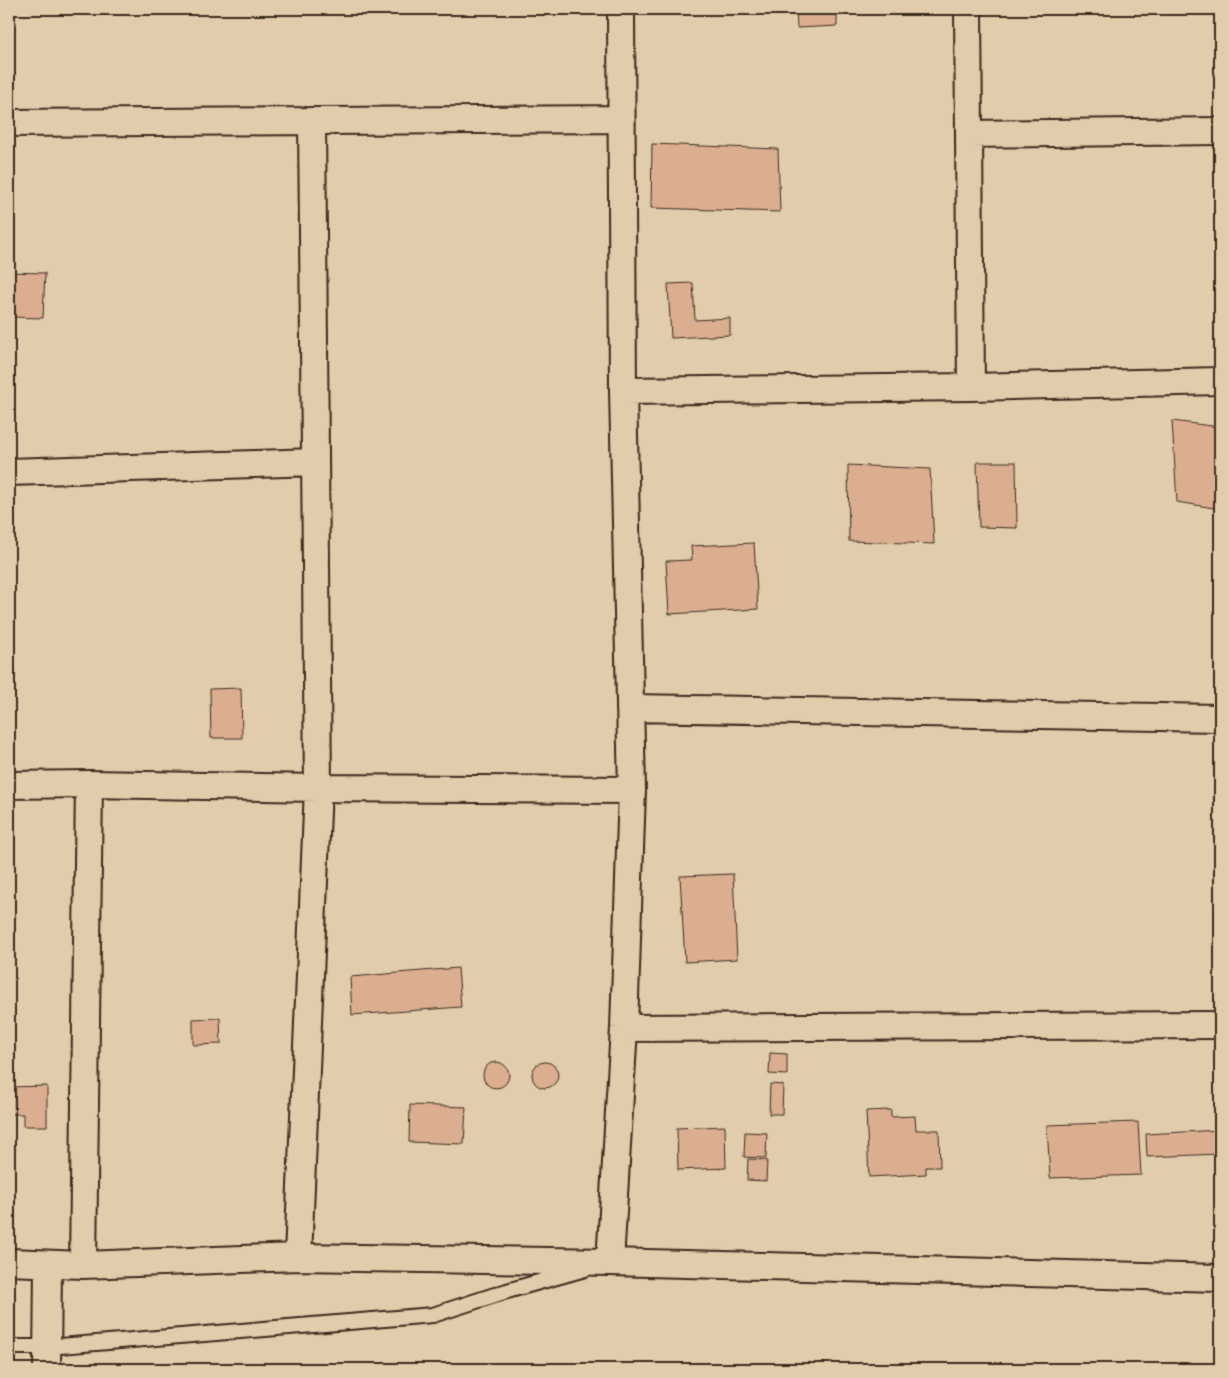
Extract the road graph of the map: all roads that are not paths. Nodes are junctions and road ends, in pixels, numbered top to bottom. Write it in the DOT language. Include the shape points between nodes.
graph roads {
  1 [pos="621,9"];
  2 [pos="968,9"];
  3 [pos="622,119"];
  4 [pos="312,121"];
  5 [pos="9,123"];
  6 [pos="1220,131"];
  7 [pos="969,134"];
  8 [pos="1220,381"];
  9 [pos="971,388"];
  10 [pos="623,391"];
  11 [pos="315,462"];
  12 [pos="9,472"];
  13 [pos="630,708"];
  14 [pos="1220,718"];
  15 [pos="89,784"];
  16 [pos="9,785"];
  17 [pos="318,788"];
  18 [pos="632,790"];
  19 [pos="1220,1025"];
  20 [pos="624,1028"];
  21 [pos="298,1257"];
  22 [pos="9,1262"];
  23 [pos="610,1262"];
  24 [pos="48,1264"];
  25 [pos="83,1265"];
  26 [pos="1220,1278"];
  27 [pos="9,1347"];
  28 [pos="48,1358"];
  1 -- 3 [label="street"];
  2 -- 7 [label="street"];
  3 -- 4 [label="street"];
  3 -- 10 [label="street"];
  4 -- 5 [label="street"];
  4 -- 11 [label="street"];
  6 -- 7 [label="street"];
  7 -- 9 [label="street"];
  8 -- 9 [label="street"];
  9 -- 10 [label="street"];
  10 -- 13 [label="street"];
  11 -- 12 [label="street"];
  11 -- 17 [label="street"];
  13 -- 14 [label="street"];
  13 -- 18 [label="street"];
  15 -- 16 [label="street"];
  15 -- 17 [label="street"];
  15 -- 25 [label="street"];
  17 -- 18 [label="street"];
  17 -- 21 [label="street"];
  18 -- 20 [label="street"];
  19 -- 20 [label="street"];
  20 -- 23 [label="street"];
  21 -- 23 [label="street"];
  21 -- 25 [label="street"];
  22 -- 24 [label="street"];
  23 -- 26 [label="street"];
  23 -- 28 [label="lane" via="433,1316"];
  24 -- 25 [label="street"];
  24 -- 28 [label="street"];
  27 -- 28 [label="lane"];
}
